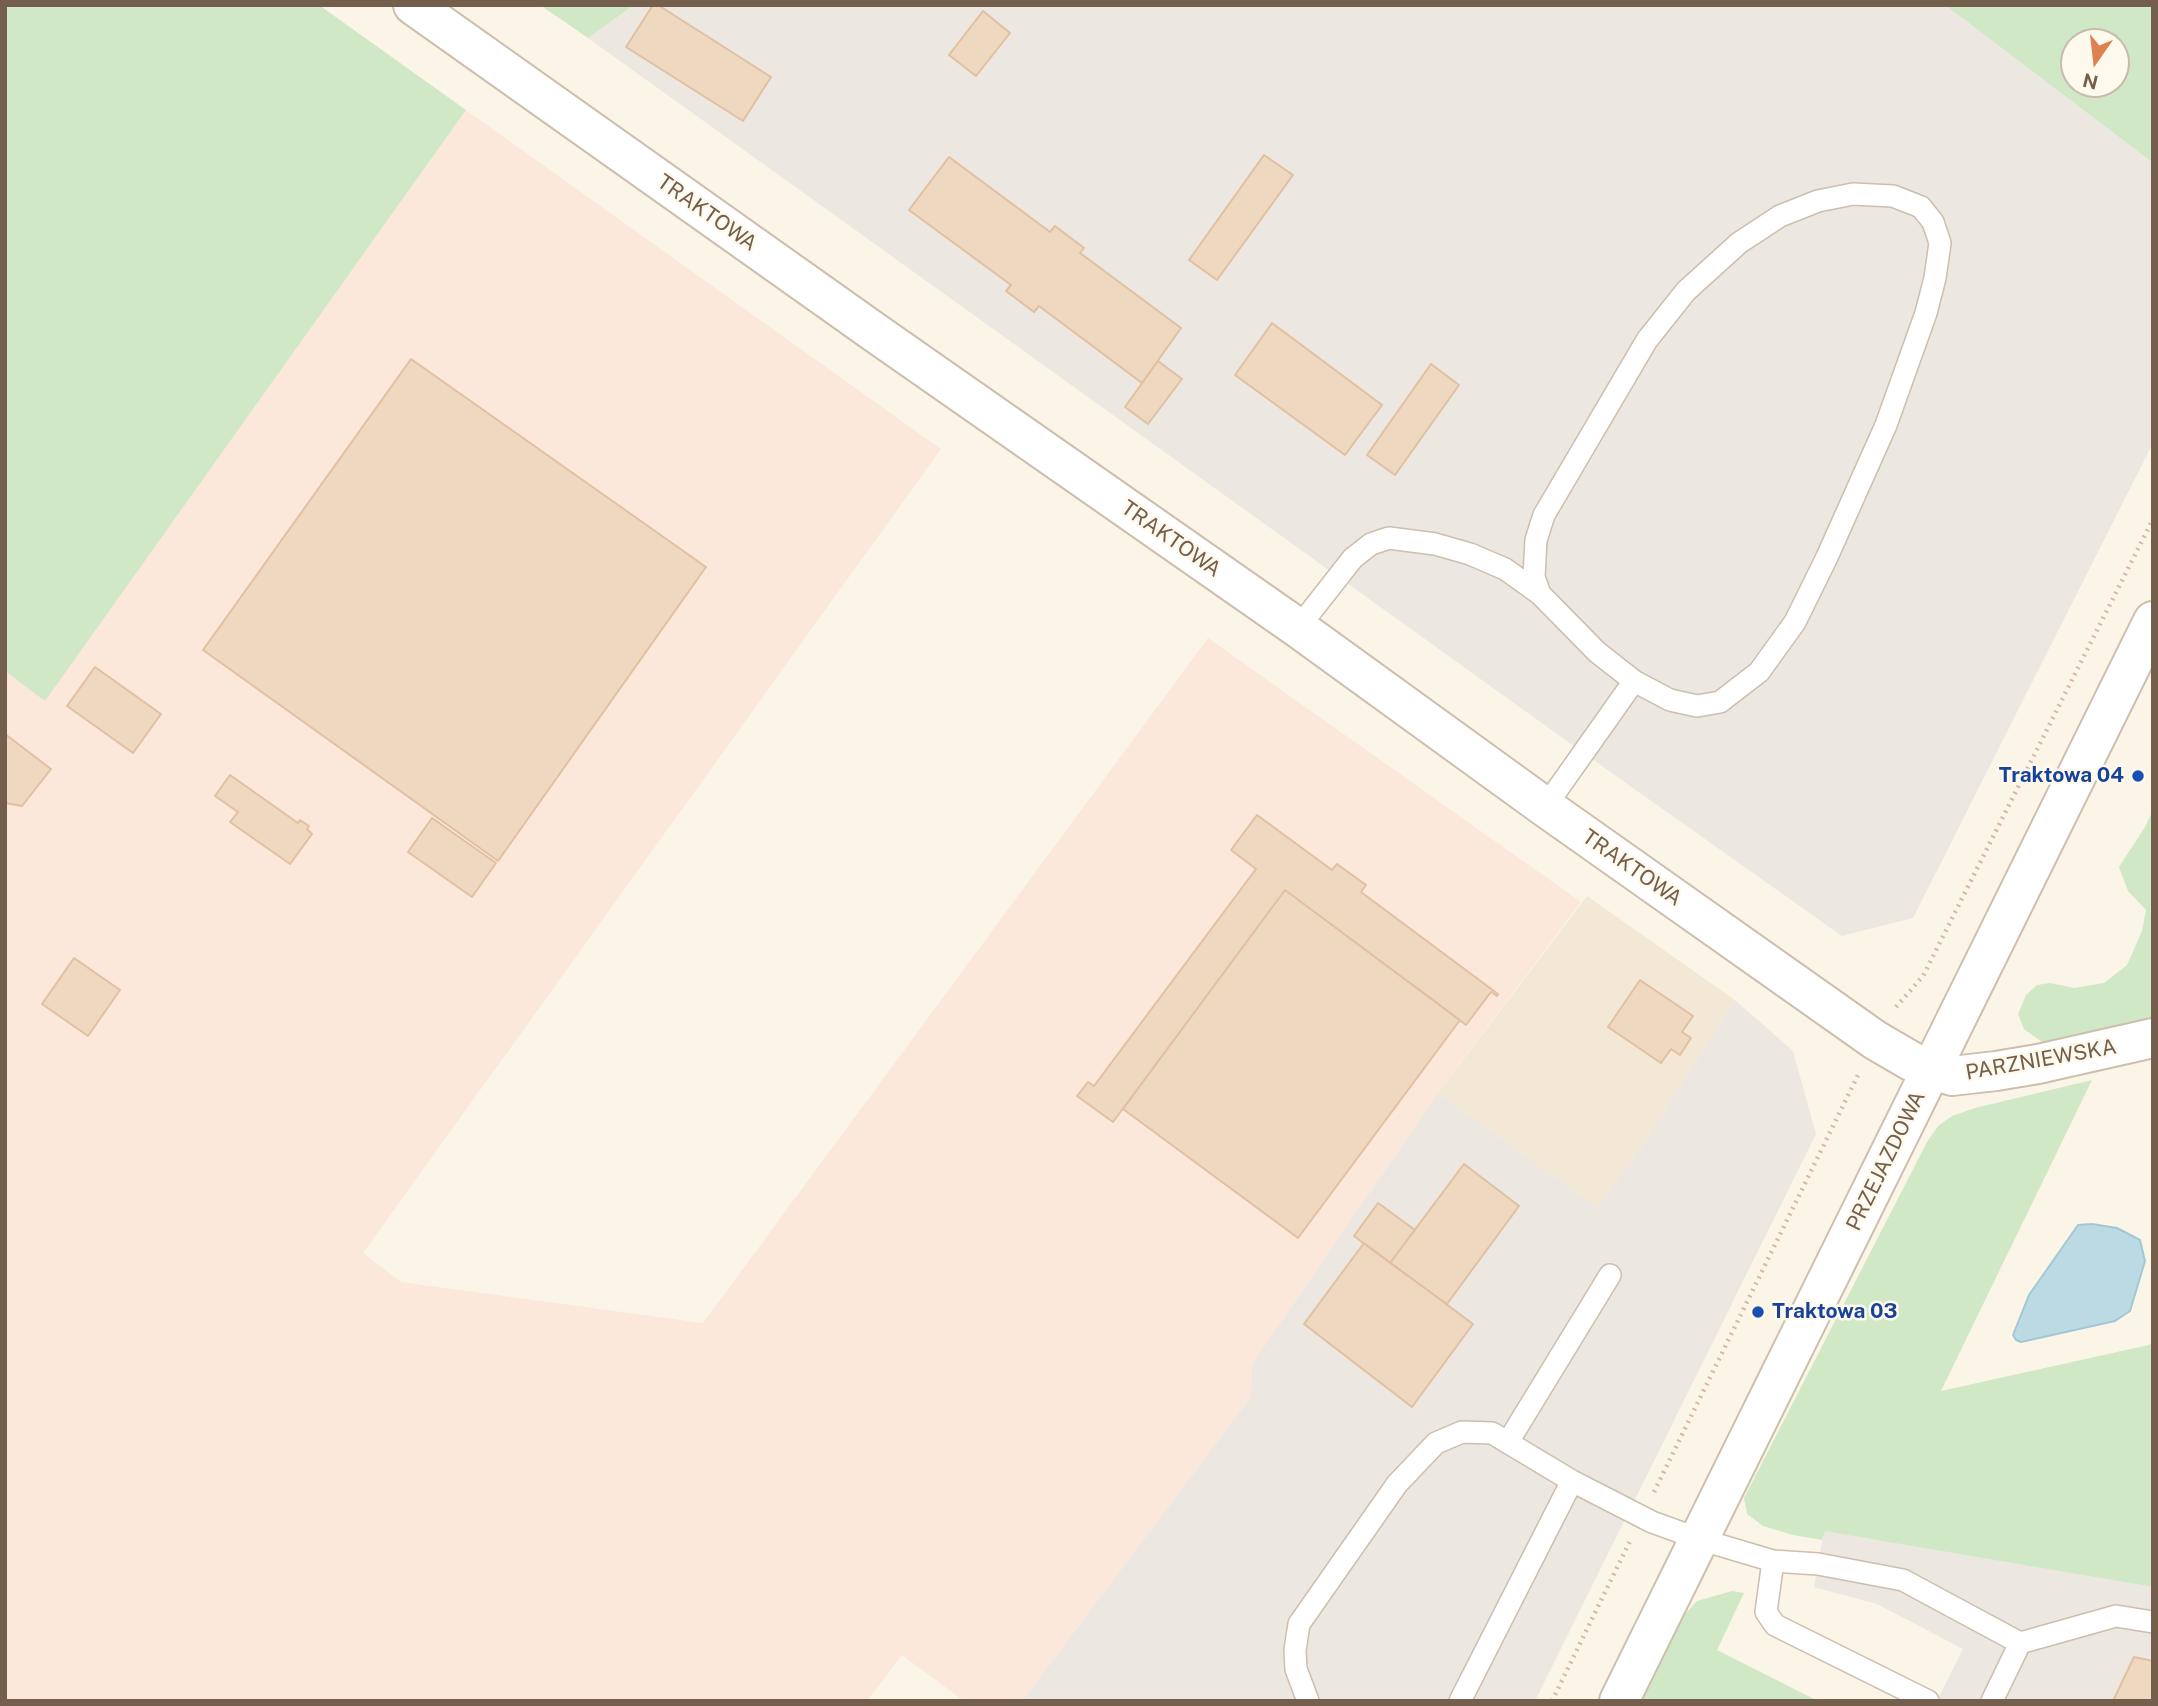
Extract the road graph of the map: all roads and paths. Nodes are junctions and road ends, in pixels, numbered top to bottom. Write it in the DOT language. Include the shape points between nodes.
graph roads {
  1 [pos="413,5"];
  2 [pos="2153,519"];
  3 [pos="1540,594"];
  4 [pos="2153,621"];
  5 [pos="1298,628"];
  6 [pos="1634,681"];
  7 [pos="1545,807"];
  8 [pos="1894,1010"];
  9 [pos="2153,1038"];
  10 [pos="1930,1069"];
  11 [pos="1859,1072"];
  12 [pos="1610,1275"];
  13 [pos="1508,1442"];
  14 [pos="1572,1481"];
  15 [pos="1642,1517"];
  16 [pos="1699,1539"];
  17 [pos="1773,1562"];
  18 [pos="2153,1622"];
  19 [pos="2020,1643"];
  20 [pos="1308,1701"];
  21 [pos="1460,1701"];
  22 [pos="1552,1701"];
  23 [pos="1619,1701"];
  24 [pos="1928,1701"];
  25 [pos="1992,1701"];
  1 -- 5 [label="street, TRAKTOWA"];
  2 -- 8 [label="path" via="1923,976"];
  3 -- 5 [label="lane" via="1504,569 1470,554 1389,538 1353,558"];
  3 -- 6 [label="lane" via="1597,652"];
  3 -- 6 [label="lane" via="1534,578 1535,540 1544,515 1647,340 1686,291 1739,243 1780,216 1818,201 1853,194 1893,196 1921,207 1933,222 1940,243 1926,313 1886,425 1795,622 1759,672 1720,702 1697,706 1670,700"];
  4 -- 10 [label="street, PRZEJAZDOWA"];
  5 -- 7 [label="street, TRAKTOWA"];
  6 -- 7 [label="lane"];
  7 -- 10 [label="street, TRAKTOWA" via="1875,1040"];
  9 -- 10 [label="street, PARZNIEWSKA" via="1996,1071 1952,1076"];
  10 -- 16 [label="street, PRZEJAZDOWA"];
  11 -- 15 [label="path"];
  12 -- 13 [label="lane"];
  13 -- 14 [label="lane"];
  13 -- 20 [label="lane" via="1492,1433 1462,1432 1436,1443 1397,1484 1299,1624 1296,1669"];
  14 -- 15 [label="lane"];
  14 -- 21 [label="lane"];
  15 -- 16 [label="lane"];
  15 -- 22 [label="path"];
  16 -- 17 [label="lane"];
  16 -- 23 [label="street, PRZEJAZDOWA"];
  17 -- 19 [label="lane" via="1818,1564 1903,1580"];
  17 -- 24 [label="lane" via="1766,1612 1775,1625"];
  18 -- 19 [label="lane" via="2116,1616"];
  19 -- 25 [label="lane"];
}
